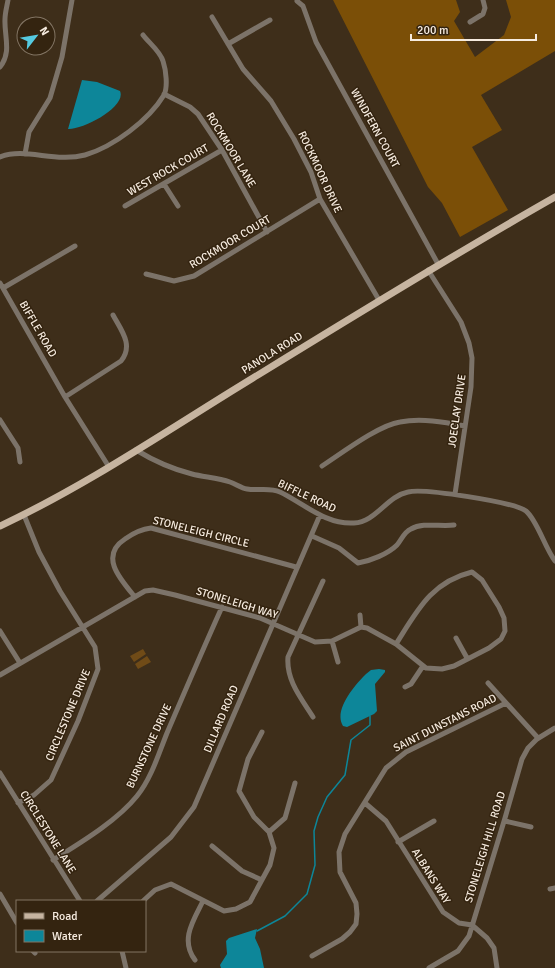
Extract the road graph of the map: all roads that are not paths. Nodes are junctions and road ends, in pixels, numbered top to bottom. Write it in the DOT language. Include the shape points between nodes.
graph roads {
  1 [pos="8,0"];
  2 [pos="72,0"];
  3 [pos="483,0"];
  4 [pos="297,1"];
  5 [pos="212,17"];
  6 [pos="270,20"];
  7 [pos="470,22"];
  8 [pos="142,35"];
  9 [pos="228,44"];
  10 [pos="0,67"];
  11 [pos="164,94"];
  12 [pos="222,150"];
  13 [pos="25,154"];
  14 [pos="0,157"];
  15 [pos="164,184"];
  16 [pos="555,197"];
  17 [pos="320,199"];
  18 [pos="125,206"];
  19 [pos="178,206"];
  20 [pos="267,232"];
  21 [pos="75,246"];
  22 [pos="438,264"];
  23 [pos="428,270"];
  24 [pos="146,274"];
  25 [pos="1,285"];
  26 [pos="379,300"];
  27 [pos="113,315"];
  28 [pos="65,397"];
  29 [pos="0,420"];
  30 [pos="465,426"];
  31 [pos="136,450"];
  32 [pos="20,462"];
  33 [pos="322,466"];
  34 [pos="109,467"];
  35 [pos="455,494"];
  36 [pos="24,515"];
  37 [pos="320,515"];
  38 [pos="454,525"];
  39 [pos="0,526"];
  40 [pos="312,536"];
  41 [pos="555,561"];
  42 [pos="296,567"];
  43 [pos="323,581"];
  44 [pos="135,597"];
  45 [pos="222,607"];
  46 [pos="360,615"];
  47 [pos="273,623"];
  48 [pos="83,627"];
  49 [pos="361,627"];
  50 [pos="0,630"];
  51 [pos="299,634"];
  52 [pos="456,638"];
  53 [pos="332,641"];
  54 [pos="396,644"];
  55 [pos="467,658"];
  56 [pos="338,662"];
  57 [pos="20,663"];
  58 [pos="423,666"];
  59 [pos="0,675"];
  60 [pos="488,683"];
  61 [pos="405,687"];
  62 [pos="506,703"];
  63 [pos="313,717"];
  64 [pos="555,728"];
  65 [pos="262,732"];
  66 [pos="538,738"];
  67 [pos="0,773"];
  68 [pos="295,783"];
  69 [pos="18,803"];
  70 [pos="365,803"];
  71 [pos="434,821"];
  72 [pos="504,821"];
  73 [pos="531,827"];
  74 [pos="269,832"];
  75 [pos="398,842"];
  76 [pos="212,846"];
  77 [pos="53,860"];
  78 [pos="262,880"];
  79 [pos="0,894"];
  80 [pos="79,900"];
  81 [pos="98,900"];
  82 [pos="144,900"];
  83 [pos="202,901"];
  84 [pos="16,921"];
  85 [pos="472,925"];
  86 [pos="122,952"];
  87 [pos="312,956"];
  88 [pos="195,960"];
  89 [pos="126,968"];
  90 [pos="429,968"];
  91 [pos="497,968"];
  1 -- 10 [label="street" via="5,18 8,50"];
  2 -- 13 [label="street" via="62,57 50,98 29,132"];
  3 -- 7 [label="street" via="483,14"];
  4 -- 22 [label="street, WINDFERN COURT" via="303,6 316,42"];
  5 -- 9 [label="street, ROCKMOOR DRIVE"];
  6 -- 9 [label="street"];
  8 -- 11 [label="street" via="163,60"];
  9 -- 17 [label="street, ROCKMOOR DRIVE" via="253,81 271,101 294,138 311,172"];
  11 -- 12 [label="street, ROCKMOOR LANE" via="198,114"];
  11 -- 13 [label="street" via="154,109 132,129 97,150 85,155 57,158"];
  12 -- 15 [label="street, WEST ROCK COURT"];
  12 -- 20 [label="street, ROCKMOOR LANE"];
  13 -- 14 [label="street" via="12,153"];
  15 -- 18 [label="street, WEST ROCK COURT"];
  15 -- 19 [label="street"];
  16 -- 22 [label="main road, PANOLA ROAD"];
  17 -- 20 [label="street, ROCKMOOR COURT"];
  17 -- 26 [label="street, ROCKMOOR DRIVE"];
  20 -- 24 [label="street, ROCKMOOR COURT" via="182,281"];
  21 -- 25 [label="street"];
  22 -- 23 [label="main road, PANOLA ROAD"];
  23 -- 26 [label="main road, PANOLA ROAD"];
  23 -- 30 [label="street, JOECLAY DRIVE" via="461,322 469,343 473,372"];
  25 -- 28 [label="street, BIFFLE ROAD"];
  26 -- 31 [label="main road, PANOLA ROAD"];
  27 -- 28 [label="street" via="127,342 125,356 91,382"];
  28 -- 34 [label="street, BIFFLE ROAD"];
  29 -- 32 [label="street" via="18,448"];
  30 -- 33 [label="street" via="425,420 400,422 381,430"];
  30 -- 35 [label="street, JOECLAY DRIVE"];
  31 -- 34 [label="main road, PANOLA ROAD"];
  31 -- 37 [label="street, BIFFLE ROAD" via="190,474 230,482 245,489 266,488 278,491"];
  34 -- 36 [label="main road, PANOLA ROAD"];
  35 -- 37 [label="street, BIFFLE ROAD" via="409,491 397,496 375,514 354,523 344,523"];
  35 -- 41 [label="street, BIFFLE ROAD" via="510,504 527,512"];
  36 -- 39 [label="main road, PANOLA ROAD"];
  36 -- 48 [label="street, CIRCLESTONE DRIVE" via="39,552"];
  37 -- 40 [label="street, DILLARD ROAD"];
  38 -- 40 [label="street" via="412,528 396,546 369,561 358,563 339,548"];
  40 -- 42 [label="street, DILLARD ROAD"];
  42 -- 44 [label="street, STONELEIGH CIRCLE" via="151,528 145,529 116,545 111,560"];
  42 -- 47 [label="street, DILLARD ROAD"];
  43 -- 51 [label="street"];
  44 -- 45 [label="street, STONELEIGH WAY" via="152,590"];
  44 -- 48 [label="street, STONELEIGH WAY"];
  45 -- 47 [label="street, STONELEIGH WAY"];
  45 -- 77 [label="street, BURNSTONE DRIVE" via="139,795 82,842"];
  46 -- 49 [label="street"];
  47 -- 51 [label="street, STONELEIGH WAY"];
  47 -- 81 [label="street, DILLARD ROAD" via="194,807 171,837"];
  48 -- 57 [label="street, STONELEIGH WAY"];
  48 -- 69 [label="street, CIRCLESTONE DRIVE" via="97,654 96,680 51,780 34,796"];
  49 -- 53 [label="street, STONELEIGH WAY"];
  49 -- 54 [label="street"];
  50 -- 57 [label="street"];
  51 -- 53 [label="street, STONELEIGH WAY" via="315,642"];
  51 -- 63 [label="street" via="288,657 288,670 296,690"];
  52 -- 55 [label="street"];
  53 -- 56 [label="street"];
  54 -- 55 [label="street" via="426,598 438,587 459,575 472,572 489,591 504,618 505,632 501,639 489,648"];
  54 -- 58 [label="street"];
  55 -- 58 [label="street" via="454,666 442,669"];
  57 -- 59 [label="street, STONELEIGH WAY"];
  58 -- 61 [label="street" via="411,684"];
  60 -- 62 [label="street"];
  62 -- 66 [label="street"];
  62 -- 70 [label="street, SAINT DUNSTANS ROAD" via="395,759 379,777"];
  64 -- 66 [label="street, STONELEIGH HILL ROAD"];
  65 -- 74 [label="street" via="248,759 239,791 254,817"];
  66 -- 72 [label="street, STONELEIGH HILL ROAD" via="522,759"];
  67 -- 69 [label="street, CIRCLESTONE LANE"];
  68 -- 74 [label="street" via="285,818"];
  69 -- 77 [label="street, CIRCLESTONE LANE"];
  70 -- 75 [label="street, ALBANS WAY" via="386,821"];
  70 -- 87 [label="street, SAINT DUNSTANS ROAD" via="342,840 338,858 343,881 356,903 356,924 342,938"];
  71 -- 75 [label="street"];
  72 -- 73 [label="street"];
  72 -- 85 [label="street, STONELEIGH HILL ROAD"];
  74 -- 78 [label="street" via="274,848 273,857"];
  75 -- 85 [label="street, ALBANS WAY" via="443,912 459,924"];
  76 -- 78 [label="street" via="242,871"];
  77 -- 80 [label="street, CIRCLESTONE LANE"];
  78 -- 83 [label="street" via="250,902 236,910 224,911"];
  79 -- 84 [label="street"];
  82 -- 83 [label="street" via="155,890 172,884"];
  83 -- 88 [label="street" via="187,936 187,947"];
  85 -- 90 [label="street, STONELEIGH HILL ROAD" via="462,947"];
  85 -- 91 [label="street, ALBANS WAY" via="491,943 496,954"];
  86 -- 89 [label="street"];
}
